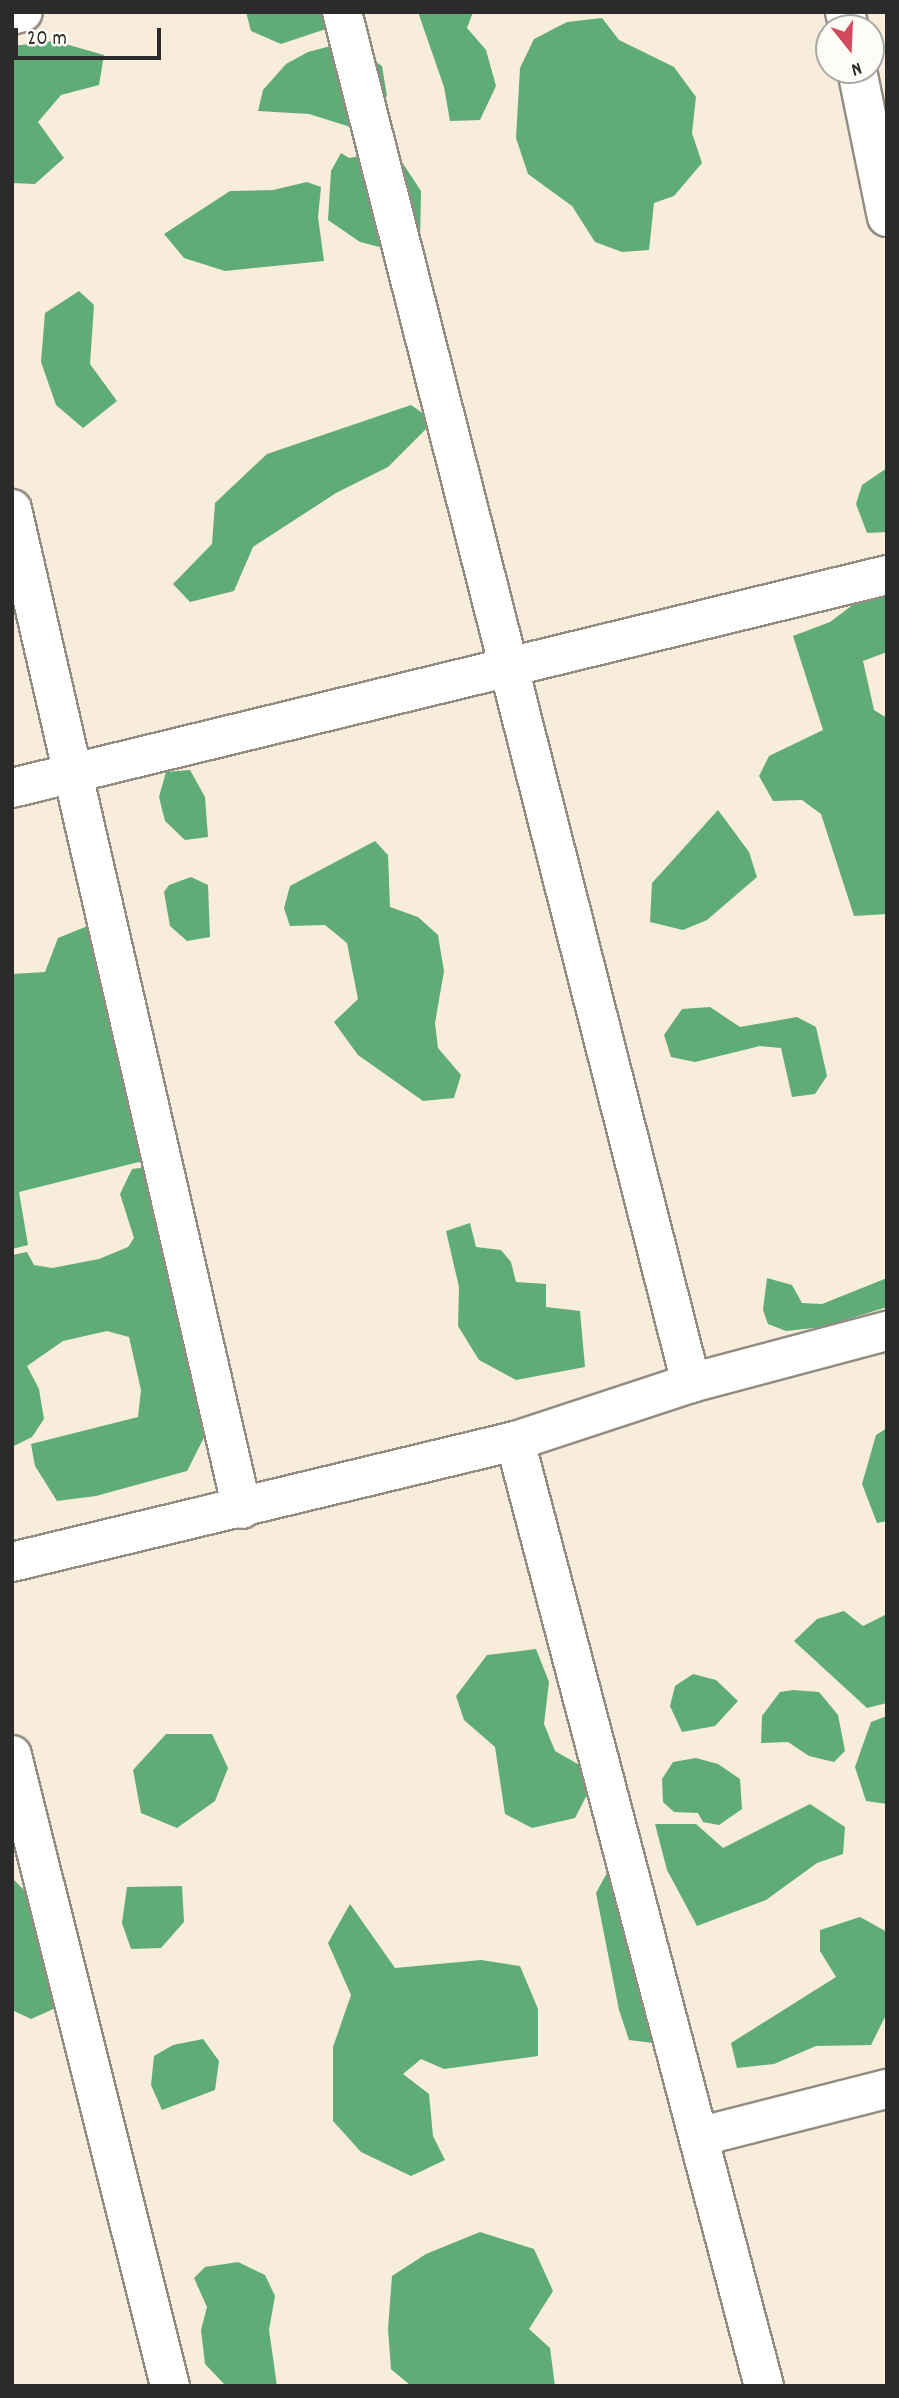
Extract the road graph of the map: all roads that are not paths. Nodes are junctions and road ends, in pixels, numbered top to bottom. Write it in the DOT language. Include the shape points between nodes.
graph roads {
  1 [pos="23,12"];
  2 [pos="342,12"];
  3 [pos="12,15"];
  4 [pos="860,84"];
  5 [pos="887,217"];
  6 [pos="12,509"];
  7 [pos="887,575"];
  8 [pos="507,668"];
  9 [pos="75,774"];
  10 [pos="12,788"];
  11 [pos="887,1331"];
  12 [pos="691,1383"];
  13 [pos="515,1441"];
  14 [pos="242,1509"];
  15 [pos="12,1562"];
  16 [pos="12,1755"];
  17 [pos="887,2089"];
  18 [pos="702,2136"];
  19 [pos="170,2386"];
  20 [pos="764,2386"];
  1 -- 3 [label="street"];
  2 -- 8 [label="street"];
  4 -- 5 [label="street"];
  6 -- 9 [label="street"];
  7 -- 8 [label="street"];
  8 -- 9 [label="street"];
  8 -- 12 [label="street"];
  9 -- 10 [label="street"];
  9 -- 14 [label="street"];
  11 -- 12 [label="street"];
  12 -- 13 [label="street"];
  13 -- 14 [label="street"];
  13 -- 18 [label="street"];
  14 -- 15 [label="street"];
  16 -- 19 [label="street"];
  17 -- 18 [label="street"];
  18 -- 20 [label="street"];
}
